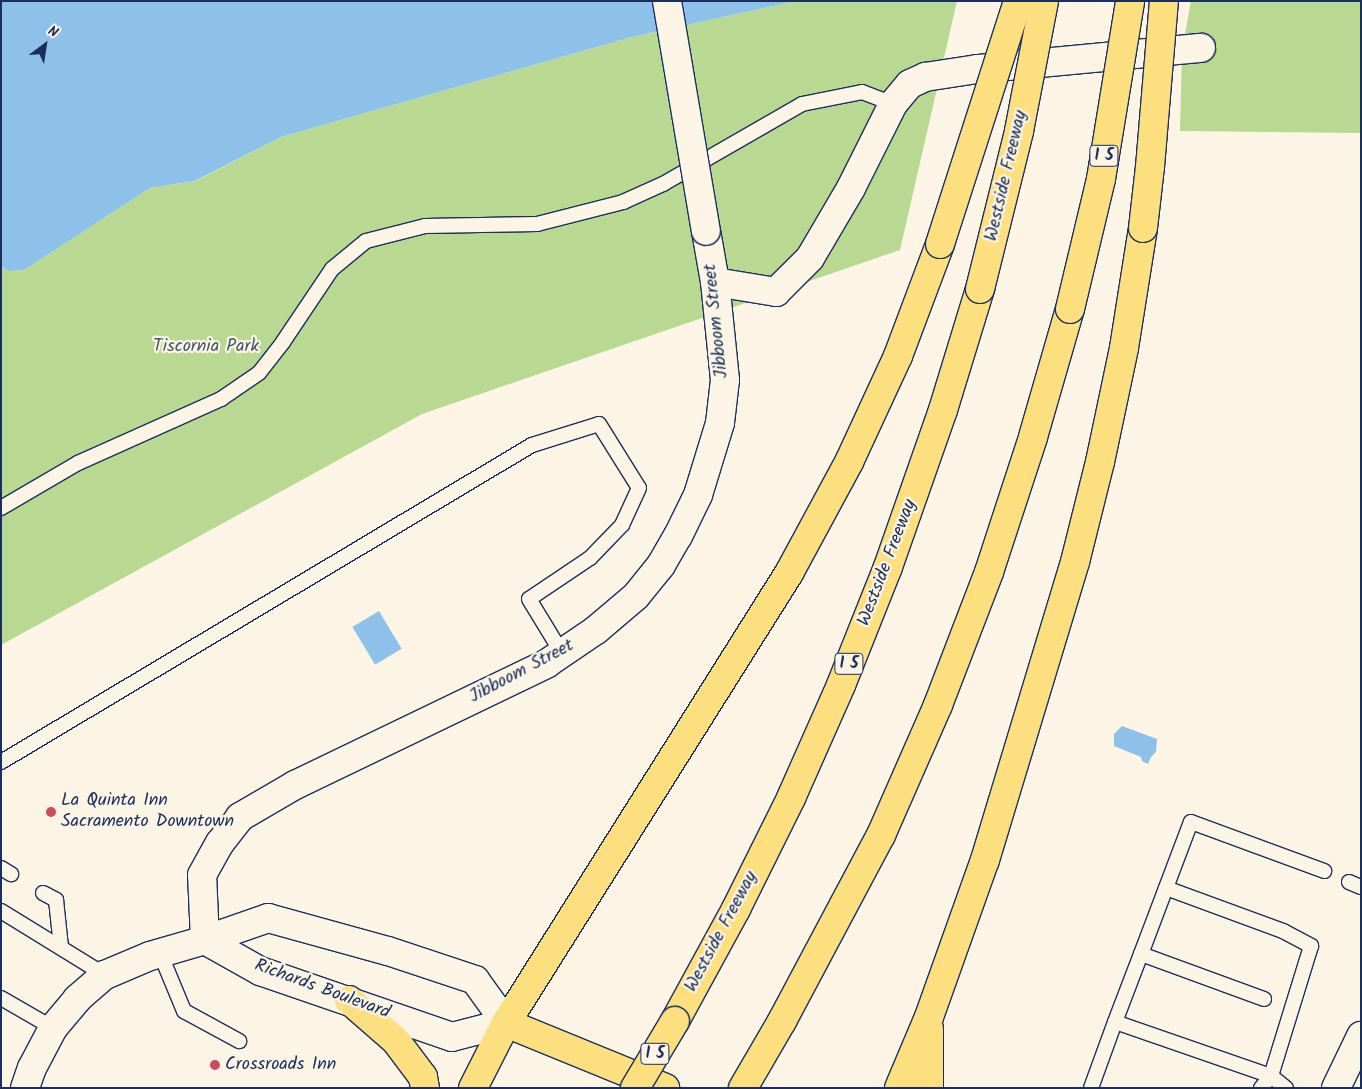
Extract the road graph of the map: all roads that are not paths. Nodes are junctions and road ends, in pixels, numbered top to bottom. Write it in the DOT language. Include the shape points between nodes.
graph roads {
  1 [pos="666,1"];
  2 [pos="1018,1"];
  3 [pos="1044,1"];
  4 [pos="1130,1"];
  5 [pos="1164,1"];
  6 [pos="1201,48"];
  7 [pos="893,104"];
  8 [pos="715,282"];
  9 [pos="1,508"];
  10 [pos="562,653"];
  11 [pos="1,762"];
  12 [pos="1324,871"];
  13 [pos="1166,888"];
  14 [pos="43,893"];
  15 [pos="1,911"];
  16 [pos="205,940"];
  17 [pos="61,947"];
  18 [pos="160,953"];
  19 [pos="1141,954"];
  20 [pos="105,975"];
  21 [pos="1,998"];
  22 [pos="1264,999"];
  23 [pos="349,1000"];
  24 [pos="929,1017"];
  25 [pos="1115,1022"];
  26 [pos="506,1023"];
  27 [pos="53,1028"];
  28 [pos="1361,1036"];
  29 [pos="239,1041"];
  30 [pos="1270,1076"];
  31 [pos="25,1088"];
  32 [pos="425,1088"];
  33 [pos="474,1088"];
  34 [pos="635,1088"];
  35 [pos="665,1088"];
  36 [pos="743,1088"];
  37 [pos="899,1088"];
  38 [pos="929,1088"];
  39 [pos="1091,1088"];
  40 [pos="1261,1088"];
  41 [pos="1286,1088"];
  42 [pos="1336,1088"];
  1 -- 8 [label="street, Jibboom Street, bridge"];
  2 -- 26 [label="main road, bridge" via="940,244 898,356 853,453 789,573"];
  3 -- 34 [label="main road, Westside Freeway / I 5, bridge" via="1019,131 980,288 940,420 888,567 791,798 736,909"];
  4 -- 36 [label="main road, I 5, bridge" via="1101,179 1070,309 989,572 938,705 881,835"];
  5 -- 24 [label="main road, bridge" via="1143,228 1124,348 1100,462 1076,562 985,860"];
  6 -- 7 [label="street" via="925,77 910,84"];
  7 -- 8 [label="street" via="851,188 810,258 792,276 771,276 754,289"];
  7 -- 9 [label="lane" via="862,92 802,104 663,184 623,202 536,224 425,226 366,241 332,269 259,373 221,399 78,463"];
  8 -- 10 [label="street, Jibboom Street" via="725,380 720,424 698,495 674,544 636,596 596,630"];
  10 -- 11 [label="lane" via="529,598 590,558 622,525 639,488 599,424 532,445"];
  10 -- 16 [label="street, Jibboom Street" via="295,785 240,817 202,875"];
  12 -- 13 [label="lane" via="1192,822"];
  13 -- 19 [label="lane"];
  13 -- 30 [label="lane" via="1283,931 1311,946"];
  14 -- 17 [label="lane" via="56,900"];
  15 -- 17 [label="lane"];
  16 -- 18 [label="street"];
  16 -- 23 [label="street, Richards Boulevard" via="260,971"];
  16 -- 26 [label="street" via="268,918 374,947 475,980"];
  17 -- 20 [label="lane"];
  18 -- 20 [label="street"];
  18 -- 29 [label="lane" via="184,1011"];
  19 -- 22 [label="lane"];
  19 -- 25 [label="lane"];
  20 -- 27 [label="street" via="77,999"];
  21 -- 27 [label="lane"];
  23 -- 26 [label="street, Richards Boulevard" via="452,1036"];
  23 -- 32 [label="main road" via="396,1042 423,1077"];
  24 -- 37 [label="main road"];
  24 -- 38 [label="main road"];
  25 -- 30 [label="lane"];
  25 -- 39 [label="lane"];
  26 -- 33 [label="main road"];
  26 -- 35 [label="main road"];
  27 -- 31 [label="street"];
  28 -- 42 [label="street"];
  30 -- 40 [label="lane"];
  30 -- 41 [label="lane"];
}
